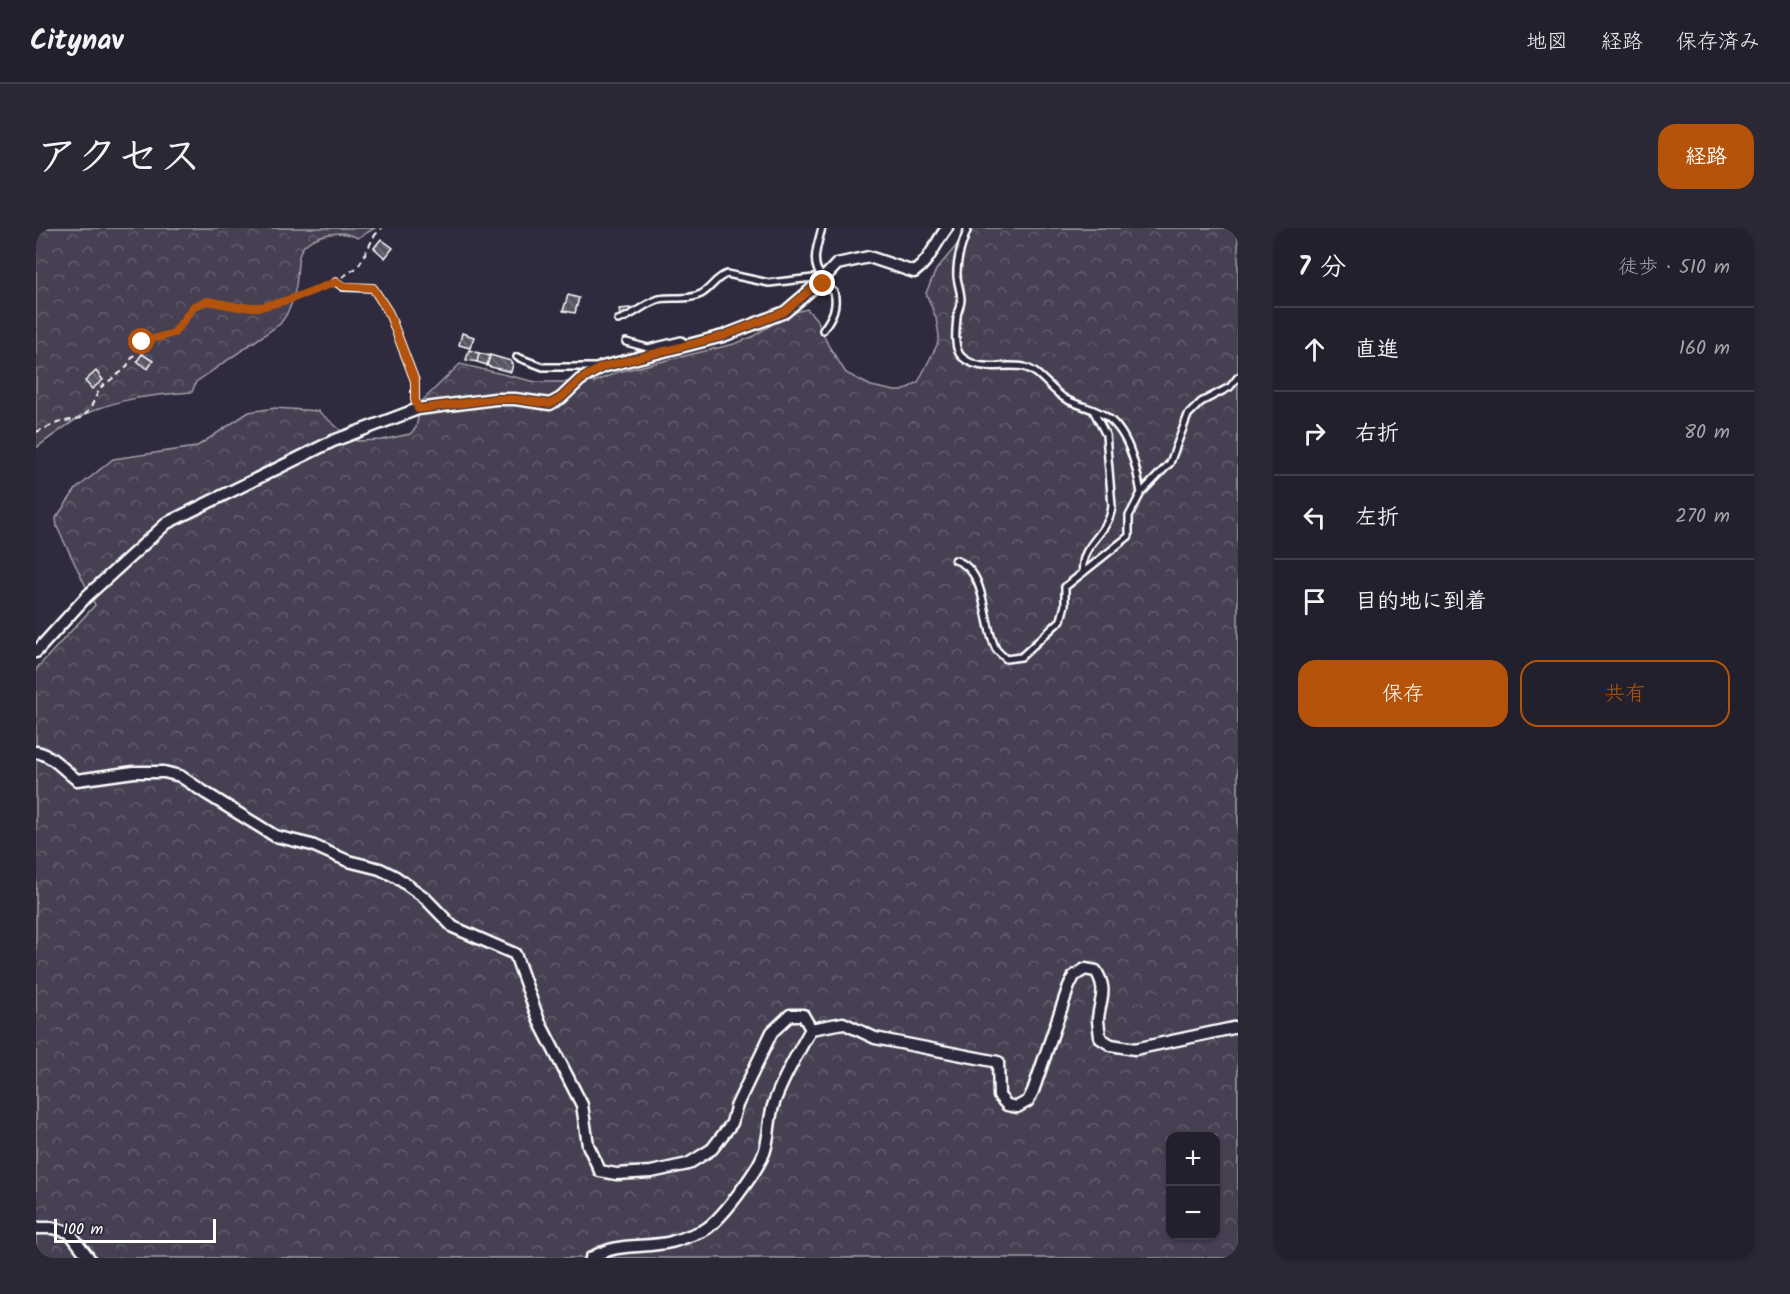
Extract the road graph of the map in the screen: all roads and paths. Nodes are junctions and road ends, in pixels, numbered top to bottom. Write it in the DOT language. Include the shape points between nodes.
graph roads {
  1 [pos="382,228"];
  2 [pos="822,228"];
  3 [pos="947,228"];
  4 [pos="968,228"];
  5 [pos="822,280"];
  6 [pos="336,282"];
  7 [pos="618,320"];
  8 [pos="823,330"];
  9 [pos="626,342"];
  10 [pos="688,345"];
  11 [pos="517,357"];
  12 [pos="602,367"];
  13 [pos="1238,376"];
  14 [pos="418,409"];
  15 [pos="1093,410"];
  16 [pos="36,432"];
  17 [pos="1141,493"];
  18 [pos="955,560"];
  19 [pos="1083,573"];
  20 [pos="36,652"];
  21 [pos="36,752"];
  22 [pos="1238,1027"];
  23 [pos="811,1029"];
  24 [pos="36,1228"];
  25 [pos="89,1258"];
  26 [pos="591,1258"];
  1 -- 6 [label="path" via="358,267"];
  2 -- 5 [label="lane" via="815,261"];
  3 -- 5 [label="street" via="925,265 915,272 869,257 837,264"];
  4 -- 15 [label="lane" via="960,248 957,276 961,302 957,316 958,352 983,367 1026,367 1065,399"];
  5 -- 7 [label="lane" via="817,277 769,283 727,274 691,298 661,299"];
  5 -- 8 [label="lane" via="835,298 833,315"];
  5 -- 10 [label="street" via="784,312"];
  6 -- 14 [label="lane" via="373,288 389,313 415,381"];
  6 -- 16 [label="path" via="261,307 208,301 194,306 174,333 142,342 125,369 100,388 82,418"];
  9 -- 10 [label="lane" via="648,348 681,340"];
  10 -- 12 [label="street"];
  11 -- 12 [label="lane" via="543,367"];
  12 -- 14 [label="street" via="550,404 495,399"];
  13 -- 17 [label="lane" via="1230,387 1201,402 1188,415 1170,463"];
  14 -- 20 [label="street" via="333,441 167,523 87,597"];
  15 -- 17 [label="lane" via="1114,421 1121,431 1136,467"];
  15 -- 19 [label="lane" via="1106,435 1112,506 1107,524 1084,555"];
  17 -- 19 [label="lane" via="1130,516 1129,536"];
  18 -- 19 [label="lane" via="971,569 996,650 1006,659 1020,657 1060,620 1065,587"];
  21 -- 23 [label="street" via="77,780 134,772 180,776 275,836 312,845 396,877 424,897 453,927 515,954 539,1021 582,1105 588,1145 600,1170 616,1174 651,1172 688,1164 712,1149 732,1123 772,1032 790,1015 803,1015"];
  22 -- 23 [label="street" via="1135,1049 1111,1045 1100,1038 1102,981 1096,972 1085,969 1074,976 1069,986 1033,1091 1028,1101 1017,1107 1007,1105 999,1096 998,1062 875,1038 843,1023"];
  23 -- 26 [label="street" via="773,1105 764,1152 722,1214 704,1230 670,1242 633,1244 604,1250"];
  24 -- 25 [label="street" via="69,1232"];
}
